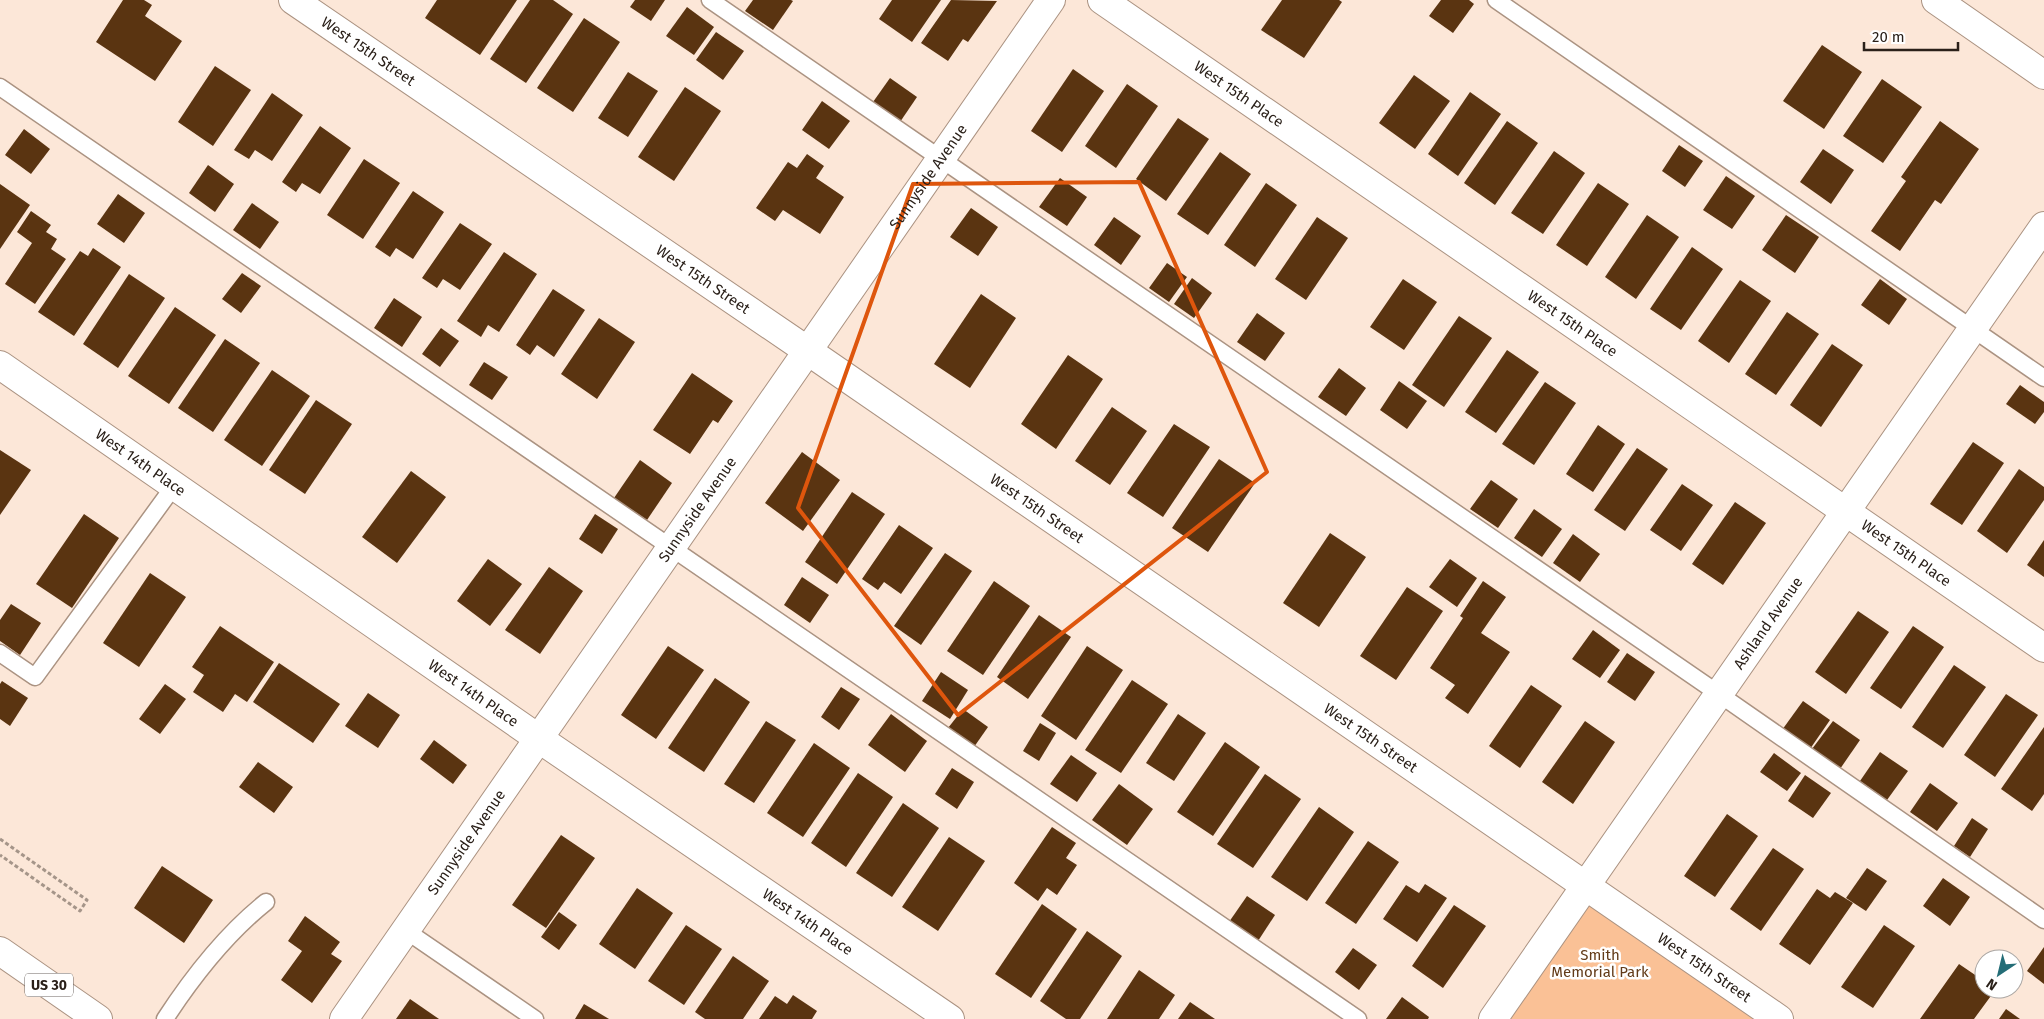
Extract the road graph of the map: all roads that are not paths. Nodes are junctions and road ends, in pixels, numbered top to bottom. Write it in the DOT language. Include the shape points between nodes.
graph roads {
  1 [pos="293,0"];
  2 [pos="710,0"];
  3 [pos="1051,0"];
  4 [pos="1102,0"];
  5 [pos="1496,0"];
  6 [pos="1936,0"];
  7 [pos="2044,75"];
  8 [pos="0,87"];
  9 [pos="940,160"];
  10 [pos="2044,226"];
  11 [pos="1972,328"];
  12 [pos="808,350"];
  13 [pos="0,365"];
  14 [pos="2044,378"];
  15 [pos="174,486"];
  16 [pos="1845,511"];
  17 [pos="672,546"];
  18 [pos="2044,648"];
  19 [pos="0,653"];
  20 [pos="1719,694"];
  21 [pos="538,738"];
  22 [pos="1585,886"];
  23 [pos="266,902"];
  24 [pos="2044,920"];
  25 [pos="406,930"];
  26 [pos="0,951"];
  27 [pos="98,1019"];
  28 [pos="165,1019"];
  29 [pos="344,1019"];
  30 [pos="535,1019"];
  31 [pos="950,1019"];
  32 [pos="1358,1019"];
  33 [pos="1493,1019"];
  34 [pos="1778,1019"];
  1 -- 12 [label="street, West 15th Street"];
  2 -- 9 [label="lane"];
  3 -- 9 [label="street, Sunnyside Avenue"];
  4 -- 16 [label="street, West 15th Place"];
  5 -- 11 [label="lane"];
  6 -- 7 [label="street"];
  8 -- 17 [label="lane"];
  9 -- 12 [label="street, Sunnyside Avenue"];
  9 -- 20 [label="lane"];
  10 -- 11 [label="street, Ashland Avenue"];
  11 -- 14 [label="lane"];
  11 -- 16 [label="street, Ashland Avenue"];
  12 -- 17 [label="street, Sunnyside Avenue"];
  12 -- 22 [label="street, West 15th Street"];
  13 -- 15 [label="street, West 14th Place"];
  15 -- 19 [label="lane" via="35,677"];
  15 -- 21 [label="street, West 14th Place"];
  16 -- 18 [label="street, West 15th Place"];
  16 -- 20 [label="street, Ashland Avenue"];
  17 -- 21 [label="street, Sunnyside Avenue"];
  17 -- 32 [label="lane"];
  20 -- 22 [label="street, Ashland Avenue"];
  20 -- 24 [label="lane"];
  21 -- 25 [label="street, Sunnyside Avenue"];
  21 -- 31 [label="street, West 14th Place"];
  22 -- 33 [label="street, Ashland Avenue"];
  22 -- 34 [label="street, West 15th Street"];
  23 -- 28 [label="lane" via="247,917 213,955 185,988"];
  25 -- 29 [label="street, Sunnyside Avenue"];
  25 -- 30 [label="lane"];
  26 -- 27 [label="street, US 30"];
}
